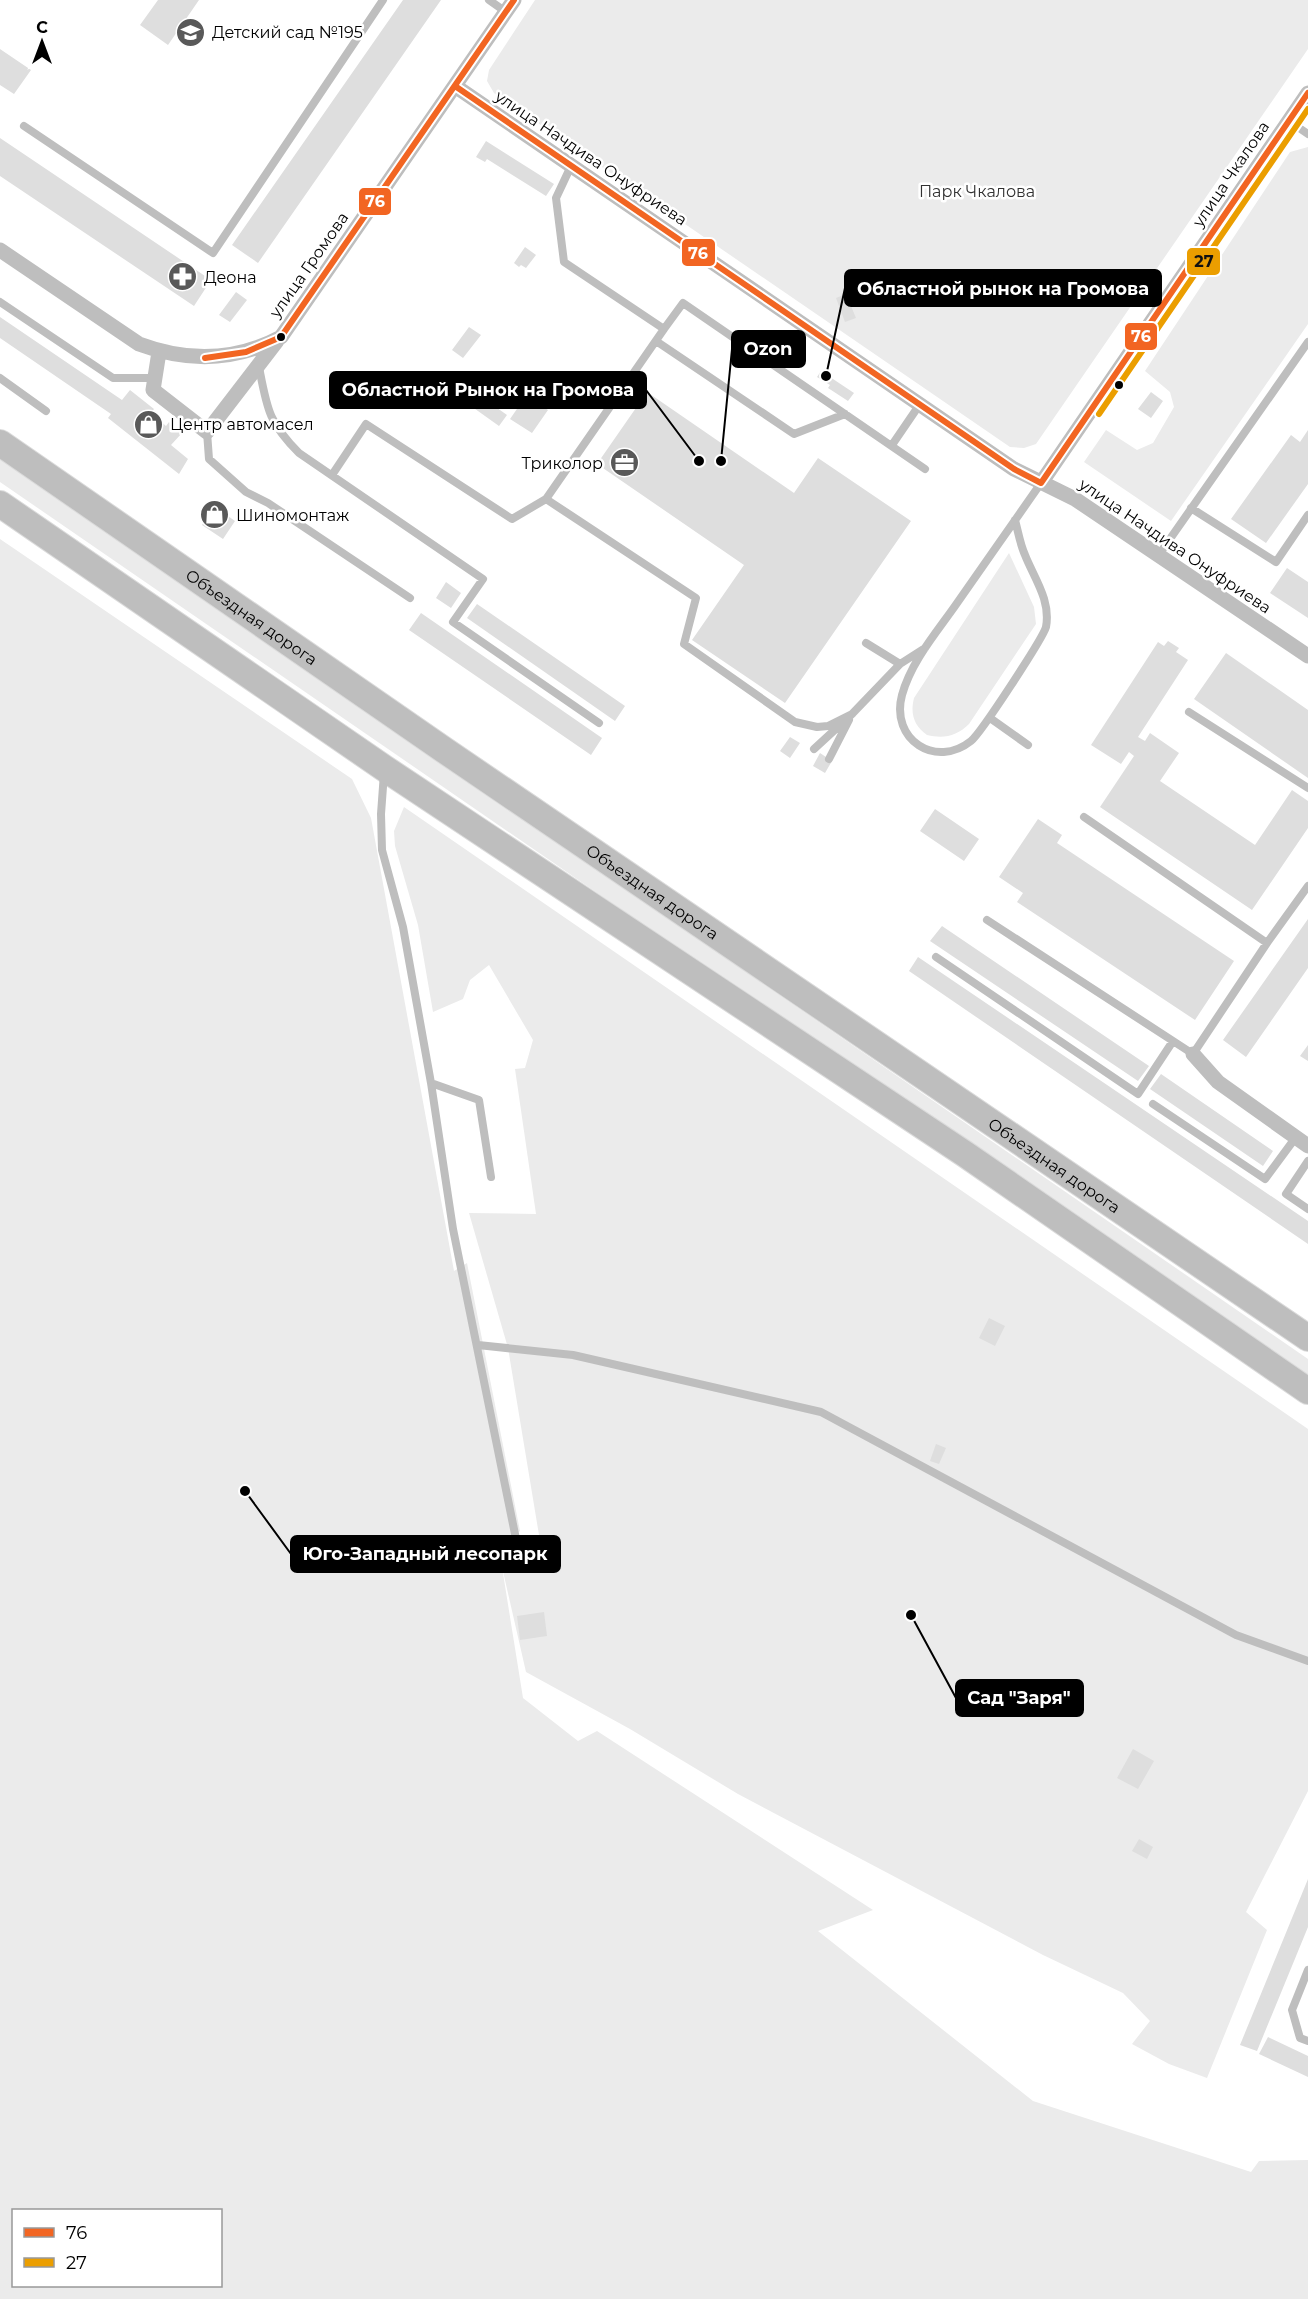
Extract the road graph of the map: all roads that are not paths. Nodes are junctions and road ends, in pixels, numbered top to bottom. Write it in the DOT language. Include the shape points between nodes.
graph roads {
  1 [pos="383,0"];
  2 [pos="489,0"];
  3 [pos="510,6"];
  4 [pos="454,86"];
  5 [pos="1308,93"];
  6 [pos="1289,121"];
  7 [pos="24,126"];
  8 [pos="1308,134"];
  9 [pos="571,166"];
  10 [pos="0,250"];
  11 [pos="0,302"];
  12 [pos="664,329"];
  13 [pos="281,337"];
  14 [pos="656,341"];
  15 [pos="1308,342"];
  16 [pos="159,352"];
  17 [pos="259,365"];
  18 [pos="0,378"];
  19 [pos="155,378"];
  20 [pos="920,404"];
  21 [pos="46,411"];
  22 [pos="845,414"];
  23 [pos="207,432"];
  24 [pos="0,444"];
  25 [pos="892,445"];
  26 [pos="925,469"];
  27 [pos="332,476"];
  28 [pos="1041,483"];
  29 [pos="546,499"];
  30 [pos="0,504"];
  31 [pos="1191,508"];
  32 [pos="1308,515"];
  33 [pos="1016,520"];
  34 [pos="1158,556"];
  35 [pos="410,598"];
  36 [pos="866,643"];
  37 [pos="926,647"];
  38 [pos="1308,656"];
  39 [pos="900,664"];
  40 [pos="1189,712"];
  41 [pos="852,714"];
  42 [pos="990,718"];
  43 [pos="598,723"];
  44 [pos="1028,745"];
  45 [pos="814,749"];
  46 [pos="829,759"];
  47 [pos="384,768"];
  48 [pos="1308,788"];
  49 [pos="1084,817"];
  50 [pos="1308,886"];
  51 [pos="987,920"];
  52 [pos="1267,943"];
  53 [pos="936,957"];
  54 [pos="1173,1041"];
  55 [pos="1193,1054"];
  56 [pos="430,1083"];
  57 [pos="1153,1104"];
  58 [pos="1302,1142"];
  59 [pos="1308,1161"];
  60 [pos="491,1177"];
  61 [pos="1308,1209"];
  62 [pos="1308,1338"];
  63 [pos="478,1345"];
  64 [pos="1308,1391"];
  65 [pos="516,1539"];
  66 [pos="1308,1661"];
  67 [pos="1308,1970"];
  68 [pos="1308,2041"];
  1 -- 7 [label="lane" via="213,253"];
  2 -- 3 [label="lane"];
  3 -- 4 [label="street, улица Громова"];
  4 -- 9 [label="street, улица Начдива Онуфриева"];
  4 -- 13 [label="street, улица Громова"];
  5 -- 6 [label="street, улица Чкалова"];
  6 -- 8 [label="lane"];
  6 -- 28 [label="street, улица Чкалова"];
  9 -- 12 [label="lane" via="556,198 564,262"];
  9 -- 20 [label="street, улица Начдива Онуфриева"];
  10 -- 16 [label="street" via="139,344"];
  11 -- 19 [label="lane" via="113,378"];
  12 -- 14 [label="lane"];
  12 -- 22 [label="lane" via="683,303"];
  13 -- 16 [label="street, улица Громова" via="246,352 204,358"];
  13 -- 17 [label="street"];
  14 -- 22 [label="lane" via="794,434"];
  14 -- 29 [label="lane"];
  15 -- 31 [label="lane"];
  16 -- 19 [label="street"];
  17 -- 23 [label="street"];
  17 -- 27 [label="lane" via="265,399 279,433"];
  18 -- 21 [label="lane"];
  19 -- 23 [label="street" via="153,390"];
  20 -- 25 [label="lane"];
  20 -- 28 [label="street, улица Начдива Онуфриева" via="1014,469"];
  22 -- 25 [label="lane"];
  23 -- 35 [label="lane" via="209,459 246,492"];
  24 -- 62 [label="main road, Объездная дорога"];
  25 -- 26 [label="lane"];
  27 -- 29 [label="lane" via="366,424 512,519"];
  27 -- 43 [label="lane" via="483,579 453,622"];
  28 -- 33 [label="lane"];
  28 -- 34 [label="street, улица Начдива Онуфриева" via="1075,499"];
  29 -- 41 [label="lane" via="696,598 684,644 795,722 828,726"];
  30 -- 47 [label="main road"];
  31 -- 32 [label="lane" via="1276,562"];
  31 -- 34 [label="lane"];
  33 -- 37 [label="lane"];
  33 -- 42 [label="lane" via="1024,553 1044,596 1046,628"];
  34 -- 38 [label="street, улица Начдива Онуфриева"];
  36 -- 39 [label="lane"];
  37 -- 39 [label="lane"];
  37 -- 42 [label="lane" via="910,673 902,697 901,718 906,735 920,747 936,752 958,749 972,740"];
  39 -- 41 [label="lane"];
  40 -- 48 [label="lane"];
  41 -- 45 [label="lane"];
  41 -- 46 [label="lane"];
  42 -- 44 [label="lane"];
  47 -- 56 [label="lane" via="382,850 403,927"];
  47 -- 64 [label="main road" via="965,1154"];
  49 -- 52 [label="lane"];
  50 -- 52 [label="lane"];
  51 -- 54 [label="lane"];
  52 -- 55 [label="lane"];
  53 -- 54 [label="lane" via="1138,1094"];
  54 -- 55 [label="lane"];
  55 -- 58 [label="street" via="1218,1082"];
  56 -- 60 [label="lane" via="479,1100"];
  56 -- 63 [label="lane" via="453,1229"];
  57 -- 58 [label="lane" via="1265,1179"];
  59 -- 61 [label="lane" via="1286,1194"];
  63 -- 65 [label="lane"];
  63 -- 66 [label="lane" via="573,1355 821,1412 1236,1635"];
  67 -- 68 [label="lane" via="1292,2010 1300,2038"];
}
